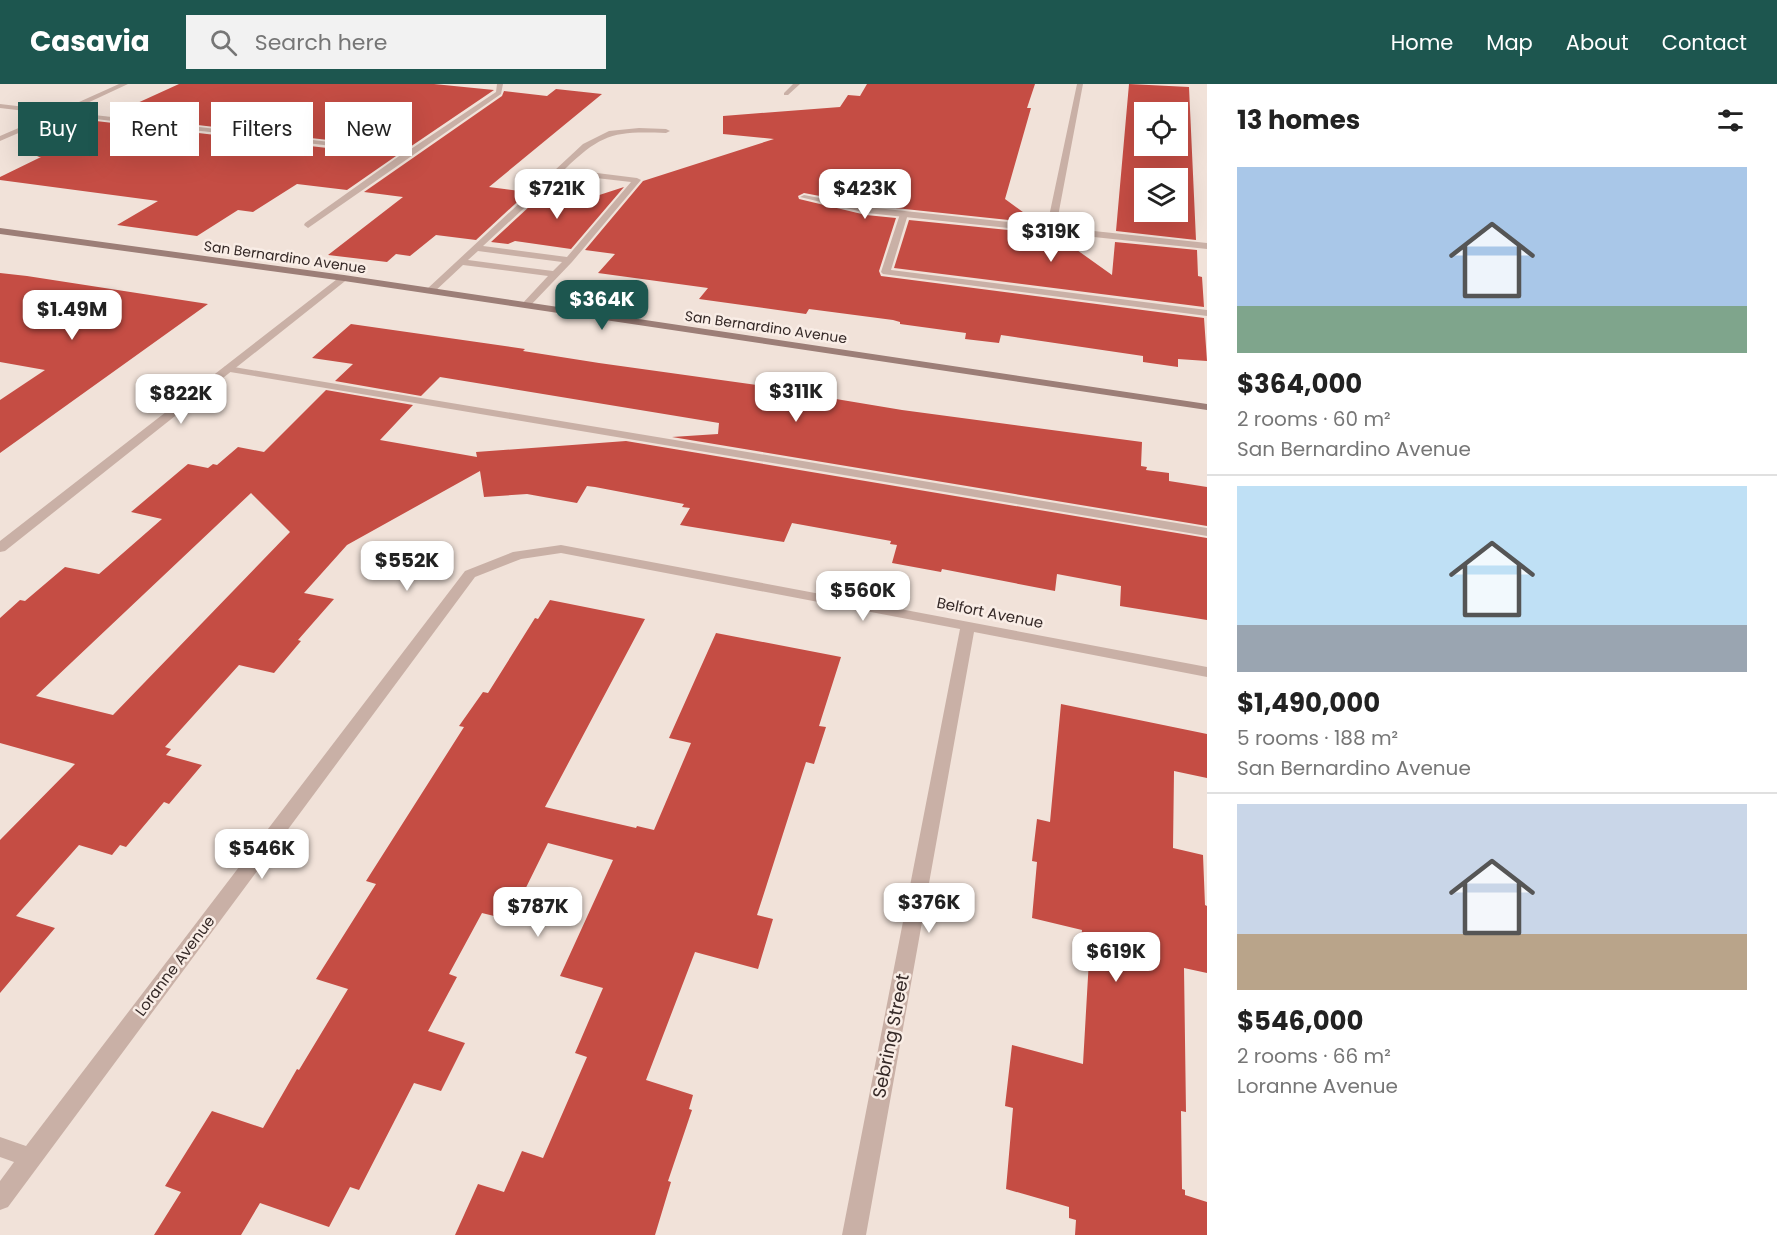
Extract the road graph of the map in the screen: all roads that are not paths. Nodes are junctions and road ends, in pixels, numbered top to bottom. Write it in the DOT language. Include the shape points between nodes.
graph roads {
  1 [pos="125,84"];
  2 [pos="500,84"];
  3 [pos="797,84"];
  4 [pos="1080,84"];
  5 [pos="786,94"];
  6 [pos="82,102"];
  7 [pos="0,106"];
  8 [pos="18,107"];
  9 [pos="98,115"];
  10 [pos="18,131"];
  11 [pos="666,131"];
  12 [pos="0,139"];
  13 [pos="325,143"];
  14 [pos="412,151"];
  15 [pos="405,156"];
  16 [pos="559,171"];
  17 [pos="804,197"];
  18 [pos="904,213"];
  19 [pos="308,225"];
  20 [pos="1051,229"];
  21 [pos="0,231"];
  22 [pos="1207,246"];
  23 [pos="477,248"];
  24 [pos="569,260"];
  25 [pos="461,262"];
  26 [pos="555,274"];
  27 [pos="344,278"];
  28 [pos="430,291"];
  29 [pos="526,305"];
  30 [pos="1207,312"];
  31 [pos="228,369"];
  32 [pos="1207,407"];
  33 [pos="1207,532"];
  34 [pos="0,548"];
  35 [pos="518,555"];
  36 [pos="968,625"];
  37 [pos="1207,672"];
  38 [pos="0,1147"];
  39 [pos="30,1158"];
  40 [pos="0,1199"];
  41 [pos="854,1235"];
  1 -- 6 [label="street"];
  2 -- 14 [label="street" via="499,93"];
  3 -- 5 [label="street"];
  4 -- 20 [label="street"];
  7 -- 8 [label="street"];
  9 -- 13 [label="street"];
  10 -- 12 [label="street"];
  11 -- 16 [label="street" via="632,130 593,140"];
  15 -- 19 [label="street"];
  16 -- 23 [label="street"];
  16 -- 24 [label="street" via="637,180"];
  17 -- 18 [label="street"];
  18 -- 20 [label="street"];
  18 -- 30 [label="street" via="886,272"];
  20 -- 22 [label="street"];
  21 -- 27 [label="main road, San Bernardino Avenue"];
  23 -- 24 [label="street"];
  23 -- 25 [label="street"];
  24 -- 26 [label="street"];
  25 -- 26 [label="street"];
  25 -- 28 [label="street"];
  26 -- 29 [label="street"];
  27 -- 28 [label="main road, San Bernardino Avenue"];
  27 -- 31 [label="street"];
  28 -- 29 [label="main road, San Bernardino Avenue"];
  29 -- 32 [label="main road, San Bernardino Avenue"];
  31 -- 33 [label="street"];
  31 -- 34 [label="street"];
  35 -- 36 [label="street, Belfort Avenue" via="561,549"];
  35 -- 39 [label="street, Loranne Avenue" via="470,574"];
  36 -- 37 [label="street, Belfort Avenue"];
  36 -- 41 [label="street, Sebring Street"];
  38 -- 39 [label="street"];
  39 -- 40 [label="street, Loranne Avenue"];
}
